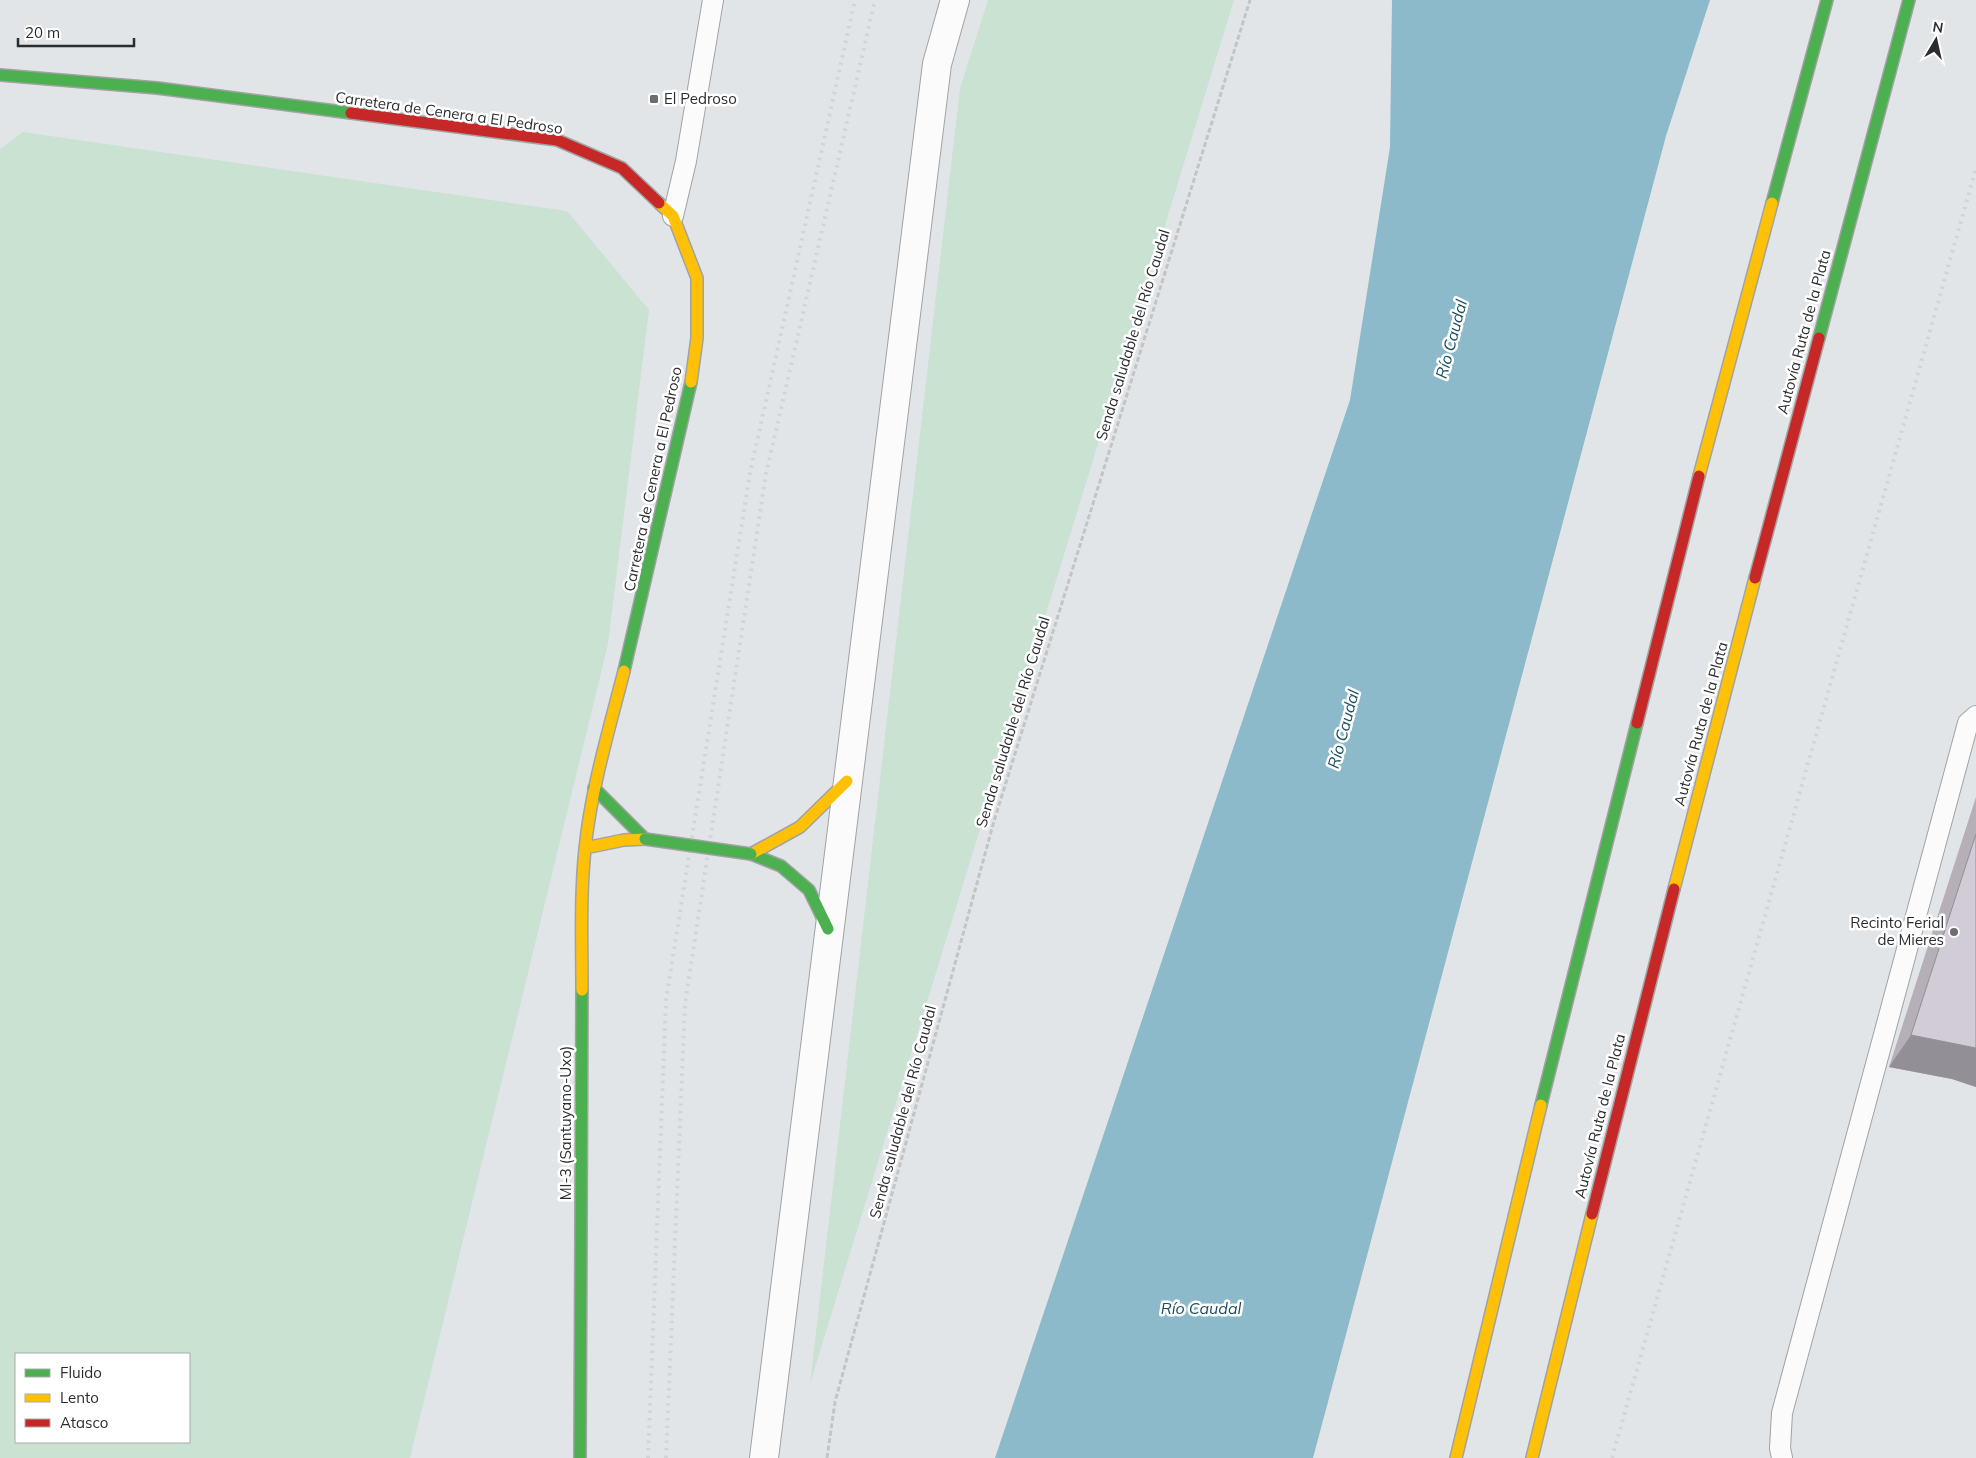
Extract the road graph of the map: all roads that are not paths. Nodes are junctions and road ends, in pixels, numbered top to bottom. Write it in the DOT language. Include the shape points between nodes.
graph roads {
  1 [pos="714,0"];
  2 [pos="955,0"];
  3 [pos="1827,0"];
  4 [pos="1909,0"];
  5 [pos="0,75"];
  6 [pos="673,216"];
  7 [pos="1976,716"];
  8 [pos="847,781"];
  9 [pos="594,788"];
  10 [pos="645,839"];
  11 [pos="586,848"];
  12 [pos="752,854"];
  13 [pos="828,929"];
  14 [pos="580,1458"];
  15 [pos="764,1458"];
  16 [pos="1456,1458"];
  17 [pos="1532,1458"];
  18 [pos="1782,1458"];
  1 -- 6 [label="lane" via="686,161"];
  2 -- 8 [label="street" via="937,64"];
  3 -- 16 [label="main road" via="1718,404 1525,1169"];
  4 -- 17 [label="main road, Autovía Ruta de la Plata" via="1653,970"];
  5 -- 6 [label="main road, Carretera de Cenera a El Pedroso" via="157,88 556,140 622,168"];
  6 -- 9 [label="main road, Carretera de Cenera a El Pedroso" via="697,278 697,338 690,393"];
  7 -- 18 [label="lane" via="1968,722 1782,1413"];
  8 -- 12 [label="main road" via="800,827"];
  8 -- 13 [label="street"];
  9 -- 10 [label="main road"];
  9 -- 11 [label="main road, Carretera de Cenera a El Pedroso"];
  10 -- 11 [label="main road"];
  10 -- 12 [label="main road, bridge"];
  11 -- 14 [label="main road, MI-3 (Santuyano-Uxo)" via="582,902"];
  12 -- 13 [label="main road" via="781,866 809,890"];
  13 -- 15 [label="street"];
}
